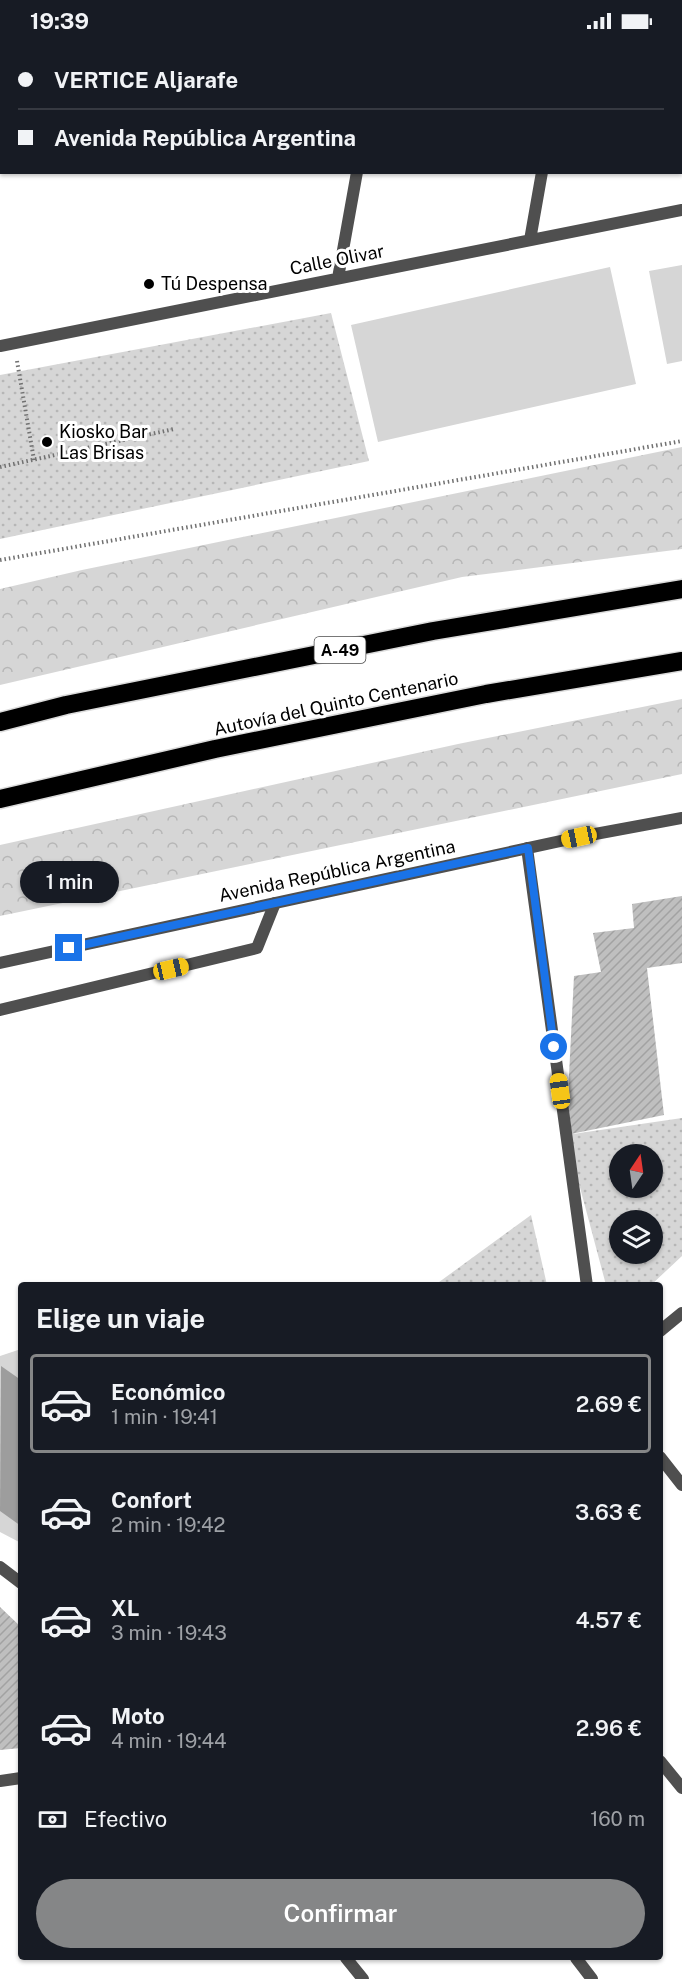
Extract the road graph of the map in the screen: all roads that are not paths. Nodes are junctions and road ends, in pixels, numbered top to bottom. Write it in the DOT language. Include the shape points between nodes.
graph roads {
  1 [pos="357,174"];
  2 [pos="542,174"];
  3 [pos="682,210"];
  4 [pos="530,240"];
  5 [pos="338,278"];
  6 [pos="0,346"];
  7 [pos="682,589"];
  8 [pos="682,661"];
  9 [pos="0,722"];
  10 [pos="0,799"];
  11 [pos="682,818"];
  12 [pos="528,848"];
  13 [pos="275,903"];
  14 [pos="0,963"];
  15 [pos="0,1010"];
  16 [pos="586,1282"];
  17 [pos="682,1313"];
  18 [pos="663,1329"];
  19 [pos="663,1461"];
  20 [pos="682,1485"];
  21 [pos="0,1567"];
  22 [pos="0,1572"];
  23 [pos="17,1580"];
  24 [pos="663,1765"];
  25 [pos="18,1778"];
  26 [pos="0,1781"];
  27 [pos="682,1788"];
  28 [pos="348,1960"];
  29 [pos="578,1960"];
  30 [pos="363,1979"];
  31 [pos="592,1979"];
  1 -- 5 [label="street"];
  2 -- 4 [label="street"];
  3 -- 4 [label="street, Calle Olivar"];
  4 -- 5 [label="street, Calle Olivar"];
  5 -- 6 [label="street, Calle Olivar"];
  7 -- 9 [label="highway, A-49" via="433,631 66,705"];
  8 -- 10 [label="highway, Autovía del Quinto Centenario" via="486,694 215,749"];
  11 -- 12 [label="street, Avenida República Argentina"];
  12 -- 13 [label="street, Avenida República Argentina"];
  12 -- 16 [label="street"];
  13 -- 14 [label="street, Avenida República Argentina"];
  13 -- 15 [label="street" via="257,948"];
  17 -- 18 [label="street"];
  19 -- 20 [label="street"];
  21 -- 23 [label="street"];
  22 -- 23 [label="street"];
  24 -- 27 [label="street"];
  25 -- 26 [label="street"];
  28 -- 30 [label="street"];
  29 -- 31 [label="street"];
}
